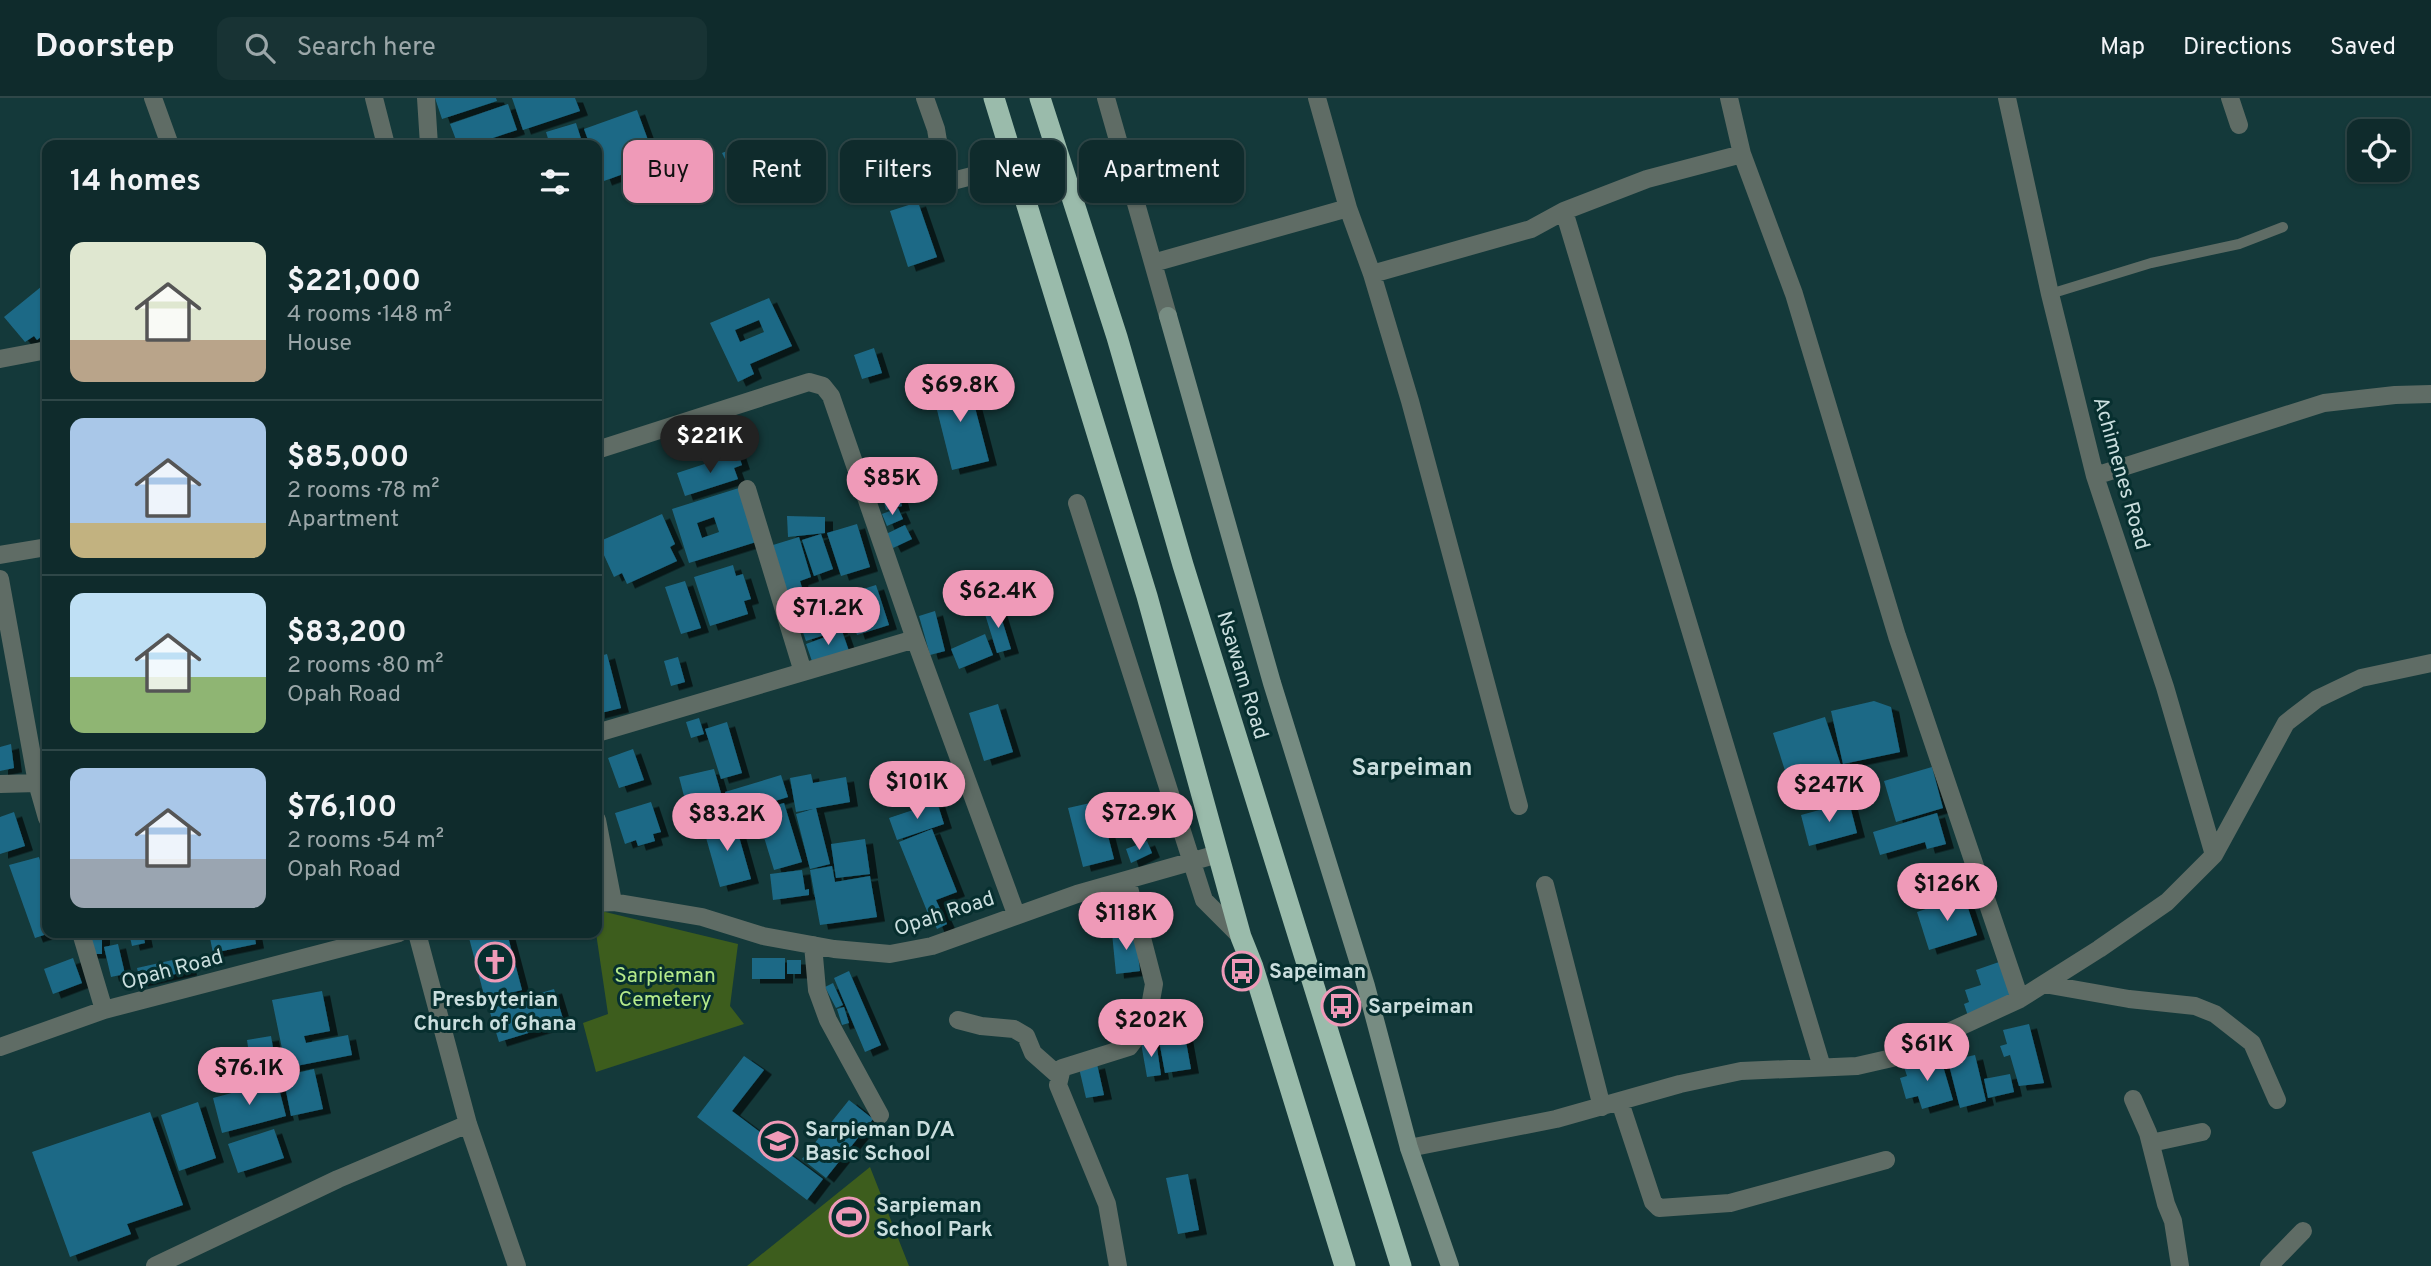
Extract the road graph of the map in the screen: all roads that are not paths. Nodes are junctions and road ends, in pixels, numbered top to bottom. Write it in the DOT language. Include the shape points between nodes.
graph roads {
  1 [pos="153,98"];
  2 [pos="374,98"];
  3 [pos="426,98"];
  4 [pos="925,98"];
  5 [pos="994,98"];
  6 [pos="1040,98"];
  7 [pos="1106,98"];
  8 [pos="1317,98"];
  9 [pos="1729,98"];
  10 [pos="2007,98"];
  11 [pos="2230,98"];
  12 [pos="2239,125"];
  13 [pos="168,140"];
  14 [pos="385,140"];
  15 [pos="429,140"];
  16 [pos="1007,140"];
  17 [pos="1742,154"];
  18 [pos="970,176"];
  19 [pos="1026,203"];
  20 [pos="1348,208"];
  21 [pos="1563,211"];
  22 [pos="2283,227"];
  23 [pos="1153,263"];
  24 [pos="1372,275"];
  25 [pos="2050,294"];
  26 [pos="1168,316"];
  27 [pos="42,351"];
  28 [pos="0,359"];
  29 [pos="2431,394"];
  30 [pos="602,448"];
  31 [pos="2095,476"];
  32 [pos="747,489"];
  33 [pos="1077,503"];
  34 [pos="42,548"];
  35 [pos="0,555"];
  36 [pos="0,579"];
  37 [pos="915,639"];
  38 [pos="2431,663"];
  39 [pos="803,672"];
  40 [pos="602,732"];
  41 [pos="37,783"];
  42 [pos="0,784"];
  43 [pos="42,800"];
  44 [pos="1519,806"];
  45 [pos="1219,854"];
  46 [pos="2214,855"];
  47 [pos="1193,861"];
  48 [pos="602,871"];
  49 [pos="1127,880"];
  50 [pos="1545,885"];
  51 [pos="605,902"];
  52 [pos="1016,914"];
  53 [pos="1241,937"];
  54 [pos="82,938"];
  55 [pos="380,938"];
  56 [pos="418,938"];
  57 [pos="813,945"];
  58 [pos="2044,984"];
  59 [pos="2020,999"];
  60 [pos="104,1010"];
  61 [pos="958,1020"];
  62 [pos="0,1047"];
  63 [pos="1822,1067"];
  64 [pos="1059,1076"];
  65 [pos="2133,1099"];
  66 [pos="2277,1100"];
  67 [pos="1620,1102"];
  68 [pos="1602,1107"];
  69 [pos="880,1115"];
  70 [pos="468,1124"];
  71 [pos="2202,1132"];
  72 [pos="2151,1143"];
  73 [pos="1409,1148"];
  74 [pos="1886,1160"];
  75 [pos="2303,1231"];
  76 [pos="155,1266"];
  77 [pos="517,1266"];
  78 [pos="1118,1266"];
  79 [pos="1345,1266"];
  80 [pos="1401,1266"];
  81 [pos="1450,1266"];
  82 [pos="2180,1266"];
  83 [pos="2269,1266"];
  1 -- 13 [label="street"];
  2 -- 14 [label="street"];
  3 -- 15 [label="street"];
  4 -- 18 [label="street" via="936,129 945,183"];
  5 -- 16 [label="highway"];
  6 -- 80 [label="highway, Nsawam Road" via="1118,337 1183,565"];
  7 -- 23 [label="street"];
  8 -- 20 [label="street"];
  9 -- 17 [label="street"];
  10 -- 25 [label="street, Achimenes Road"];
  11 -- 12 [label="street"];
  17 -- 21 [label="street" via="1647,179"];
  17 -- 59 [label="street" via="1794,294 1897,636"];
  19 -- 45 [label="highway" via="1147,596"];
  20 -- 23 [label="street"];
  20 -- 24 [label="street"];
  21 -- 24 [label="street" via="1531,229"];
  21 -- 63 [label="street"];
  22 -- 25 [label="lane" via="2239,244 2151,263"];
  23 -- 26 [label="street"];
  24 -- 44 [label="street"];
  25 -- 31 [label="street, Achimenes Road"];
  26 -- 73 [label="main road" via="1272,683 1366,986"];
  27 -- 28 [label="street"];
  29 -- 31 [label="street" via="2324,403"];
  30 -- 37 [label="street" via="809,382 823,386 831,396"];
  31 -- 46 [label="street, Achimenes Road" via="2165,687"];
  32 -- 39 [label="street"];
  33 -- 47 [label="street"];
  34 -- 35 [label="street"];
  36 -- 41 [label="street"];
  37 -- 39 [label="street"];
  37 -- 52 [label="street"];
  38 -- 46 [label="street" via="2361,678 2317,699 2286,723"];
  39 -- 40 [label="street"];
  41 -- 42 [label="street"];
  41 -- 43 [label="street"];
  45 -- 47 [label="street, Opah Road"];
  45 -- 53 [label="highway"];
  46 -- 58 [label="street" via="2167,902"];
  47 -- 49 [label="street, Opah Road"];
  47 -- 53 [label="street" via="1204,900"];
  48 -- 51 [label="street"];
  49 -- 52 [label="street, Opah Road"];
  49 -- 64 [label="street" via="1154,984 1149,1012 1129,1047 1073,1063 1062,1068"];
  50 -- 68 [label="street"];
  51 -- 57 [label="street, Opah Road" via="702,916 762,936"];
  52 -- 57 [label="street, Opah Road" via="932,946 891,954"];
  53 -- 79 [label="highway"];
  54 -- 60 [label="street"];
  55 -- 60 [label="street, Opah Road"];
  56 -- 70 [label="street"];
  57 -- 69 [label="street" via="817,990 828,1020"];
  58 -- 59 [label="street"];
  58 -- 66 [label="street" via="2195,1006 2215,1014 2252,1043"];
  59 -- 63 [label="street" via="1892,1058"];
  60 -- 62 [label="street, Opah Road"];
  61 -- 64 [label="street" via="1014,1028 1026,1036 1033,1054"];
  63 -- 67 [label="street" via="1741,1071"];
  64 -- 78 [label="street" via="1058,1085 1107,1204"];
  65 -- 72 [label="street"];
  67 -- 68 [label="street"];
  67 -- 74 [label="street" via="1653,1202 1659,1208 1730,1203"];
  68 -- 73 [label="street"];
  70 -- 76 [label="street" via="338,1179"];
  70 -- 77 [label="street"];
  71 -- 72 [label="street"];
  72 -- 82 [label="street" via="2174,1221"];
  73 -- 81 [label="main road"];
  75 -- 83 [label="street"];
}
